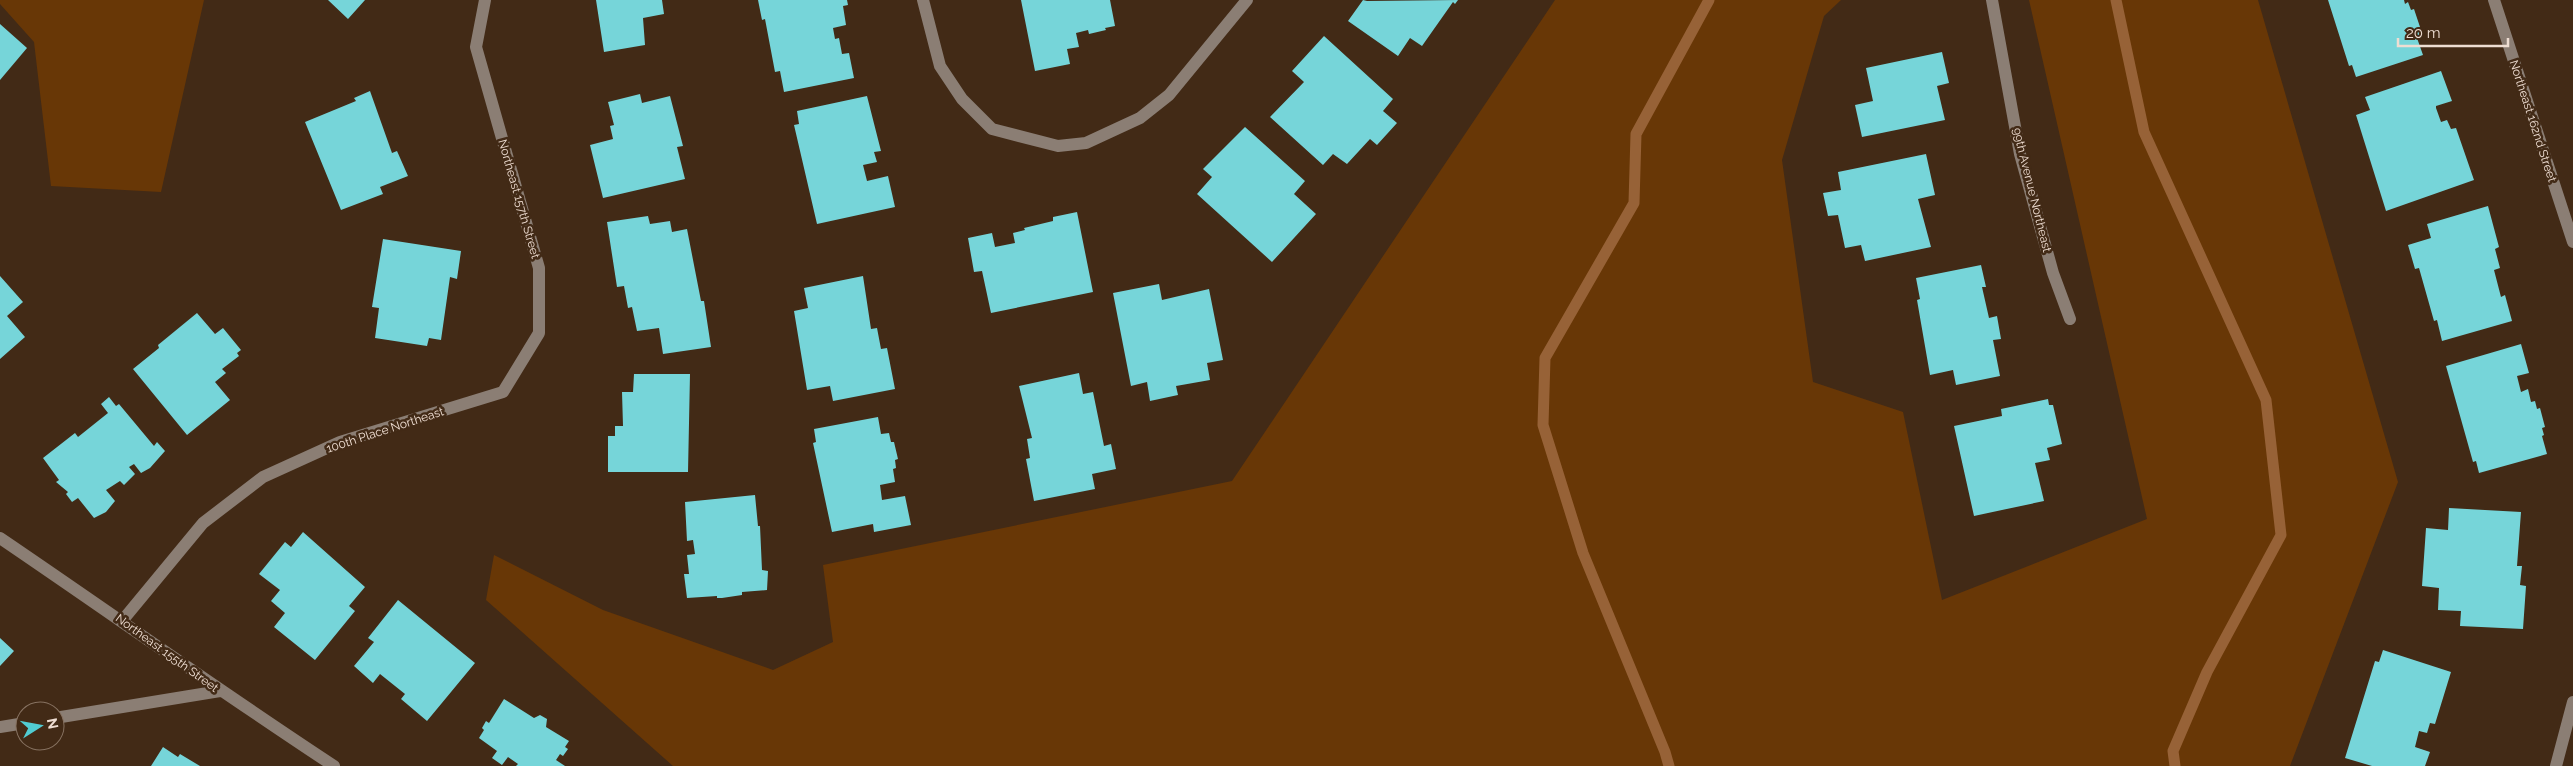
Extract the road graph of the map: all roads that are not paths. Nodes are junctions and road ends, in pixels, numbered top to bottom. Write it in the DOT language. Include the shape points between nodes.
graph roads {
  1 [pos="484,0"];
  2 [pos="923,0"];
  3 [pos="1246,0"];
  4 [pos="1992,0"];
  5 [pos="2494,0"];
  6 [pos="2573,242"];
  7 [pos="2070,319"];
  8 [pos="503,392"];
  9 [pos="0,538"];
  10 [pos="122,620"];
  11 [pos="220,691"];
  12 [pos="2573,702"];
  13 [pos="65,716"];
  14 [pos="15,725"];
  15 [pos="0,727"];
  16 [pos="334,766"];
  17 [pos="2556,766"];
  1 -- 8 [label="street, Northeast 157th Street" via="476,47 539,268 539,333"];
  2 -- 3 [label="street" via="940,66 962,99 992,129 1058,146 1086,143 1140,118 1169,95"];
  4 -- 7 [label="street, 99th Avenue Northeast" via="2020,154 2053,273"];
  5 -- 6 [label="street, Northeast 162nd Street"];
  8 -- 10 [label="street, 100th Place Northeast" via="340,442 263,477 204,523"];
  9 -- 10 [label="street, Northeast 155th Street"];
  10 -- 11 [label="street, Northeast 155th Street"];
  11 -- 13 [label="street"];
  11 -- 16 [label="street, Northeast 155th Street"];
  12 -- 17 [label="street"];
  14 -- 15 [label="street"];
}
